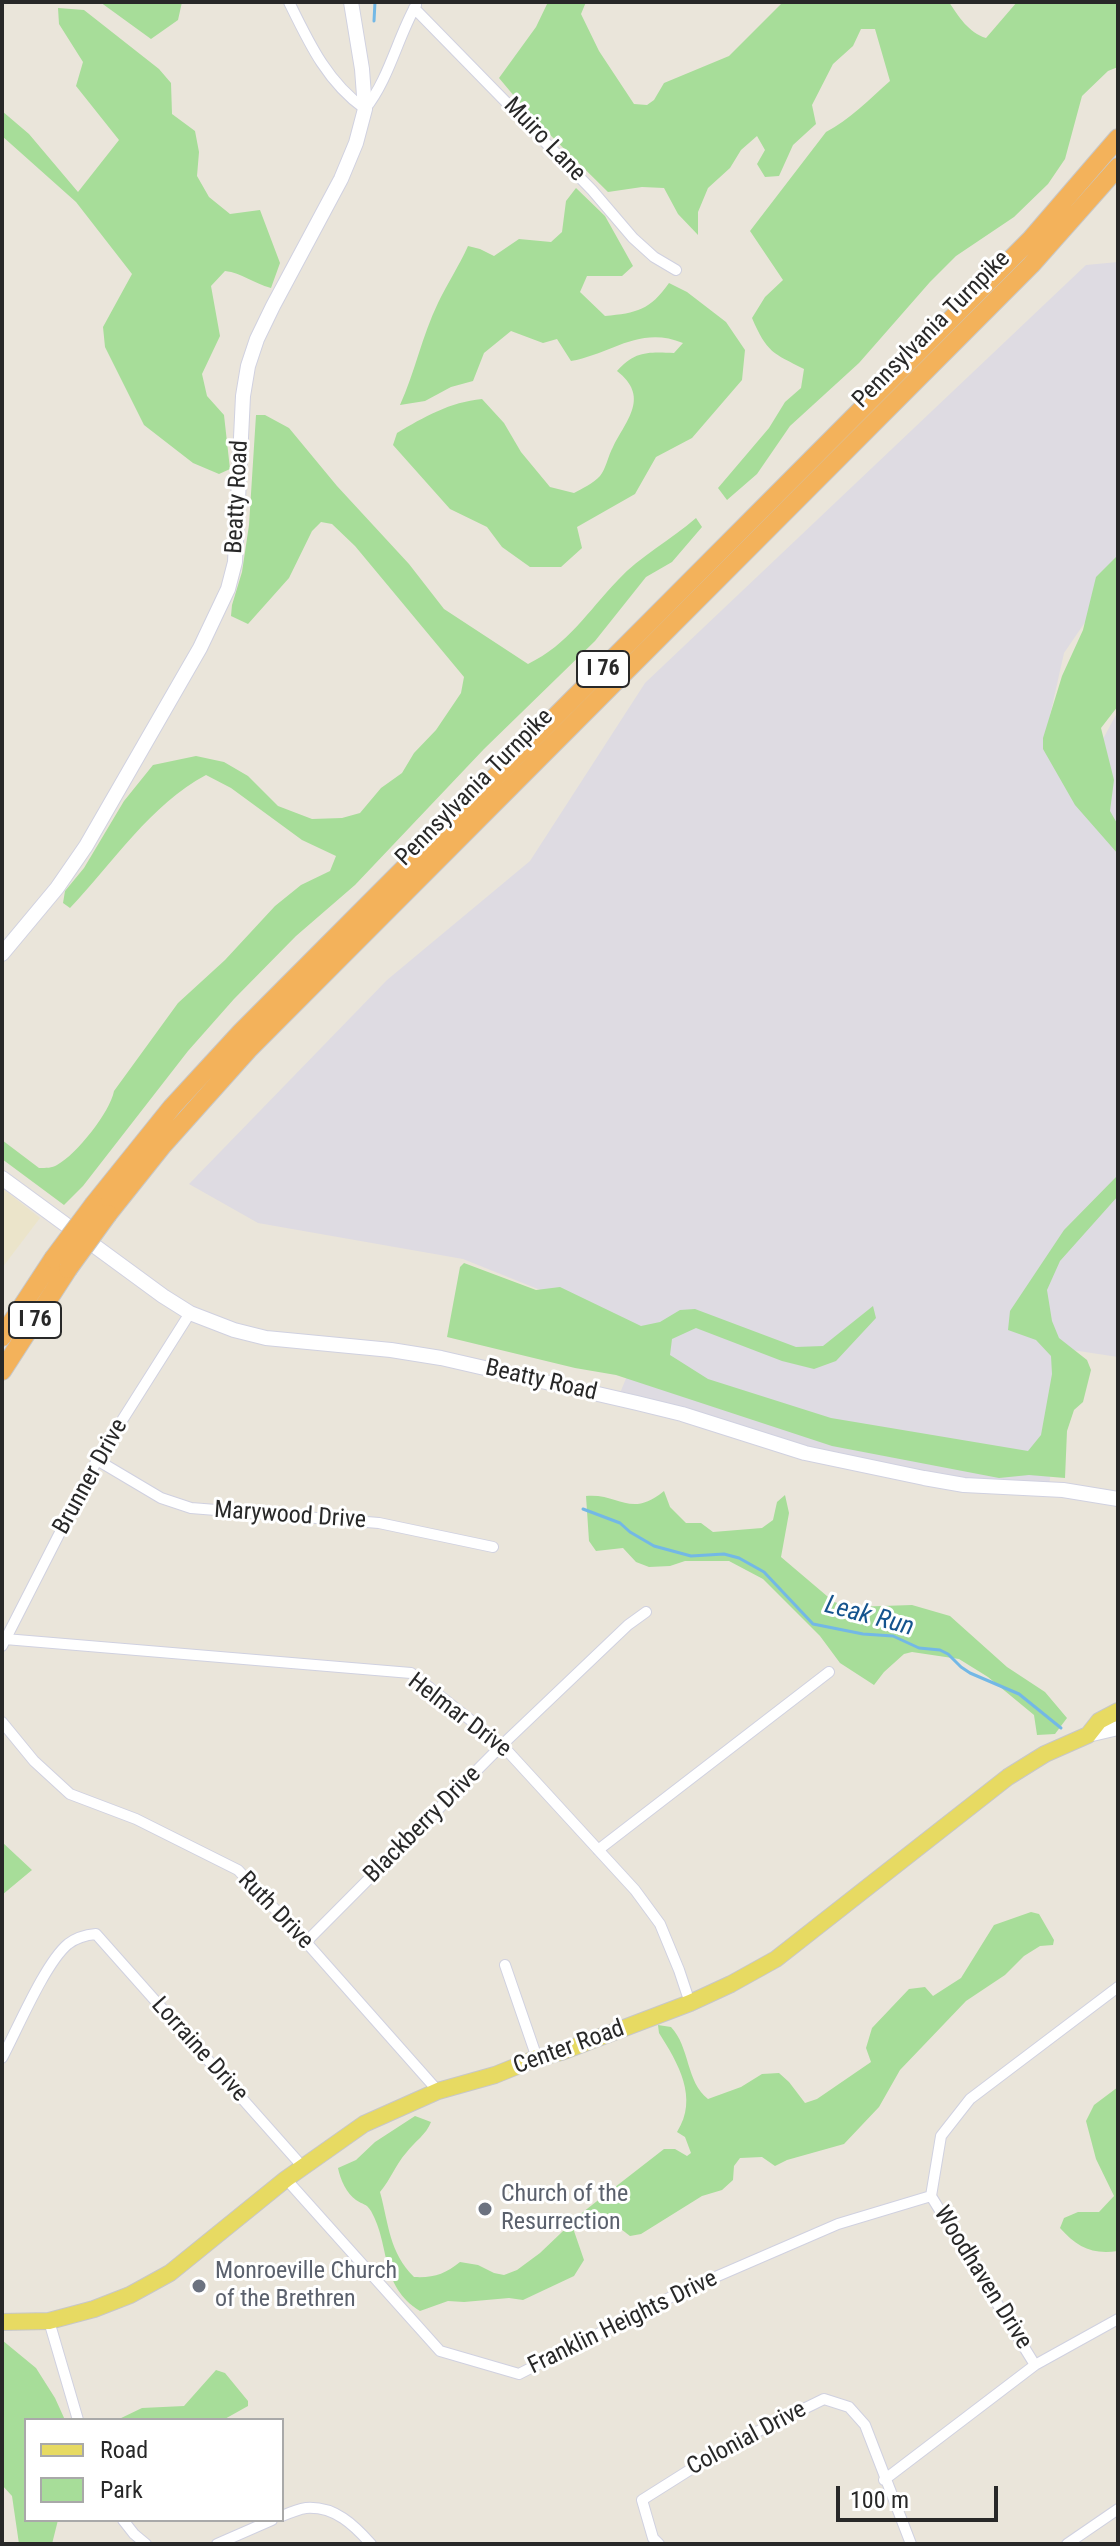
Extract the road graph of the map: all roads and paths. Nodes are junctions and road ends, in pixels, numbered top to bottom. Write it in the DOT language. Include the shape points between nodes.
graph roads {
  1 [pos="289,2"];
  2 [pos="351,2"];
  3 [pos="416,5"];
  4 [pos="365,109"];
  5 [pos="1118,138"];
  6 [pos="1118,167"];
  7 [pos="676,270"];
  8 [pos="2,954"];
  9 [pos="2,1178"];
  10 [pos="101,1209"];
  11 [pos="61,1264"];
  12 [pos="190,1313"];
  13 [pos="2,1337"];
  14 [pos="2,1371"];
  15 [pos="97,1460"];
  16 [pos="1118,1499"];
  17 [pos="493,1547"];
  18 [pos="646,1612"];
  19 [pos="3,1642"];
  20 [pos="829,1672"];
  21 [pos="1118,1711"];
  22 [pos="2,1722"];
  23 [pos="1118,1728"];
  24 [pos="1088,1735"];
  25 [pos="502,1745"];
  26 [pos="598,1850"];
  27 [pos="306,1942"];
  28 [pos="505,1965"];
  29 [pos="1118,1987"];
  30 [pos="690,2003"];
  31 [pos="2,2058"];
  32 [pos="537,2058"];
  33 [pos="438,2091"];
  34 [pos="302,2166"];
  35 [pos="286,2179"];
  36 [pos="931,2196"];
  37 [pos="1118,2319"];
  38 [pos="49,2321"];
  39 [pos="2,2322"];
  40 [pos="1035,2365"];
  41 [pos="77,2418"];
  42 [pos="884,2480"];
  43 [pos="1118,2509"];
  44 [pos="284,2515"];
  45 [pos="125,2522"];
  46 [pos="267,2522"];
  47 [pos="146,2544"];
  48 [pos="217,2544"];
  49 [pos="371,2544"];
  50 [pos="659,2544"];
  51 [pos="911,2544"];
  52 [pos="1067,2544"];
  1 -- 4 [label="street" via="317,57 348,97"];
  2 -- 4 [label="street, Beatty Road"];
  3 -- 4 [label="street" via="378,92"];
  3 -- 7 [label="street, Muiro Lane" via="633,238"];
  4 -- 8 [label="street, Beatty Road" via="341,179 273,306 248,366 235,562 228,589 200,648 86,846"];
  5 -- 10 [label="highway, Pennsylvania Turnpike / I 76" via="1031,239 241,1032 172,1107"];
  6 -- 10 [label="highway, Pennsylvania Turnpike / I 76" via="1031,265 248,1050"];
  9 -- 12 [label="street, Beatty Road"];
  10 -- 11 [label="highway, Pennsylvania Turnpike / I 76, bridge"];
  11 -- 13 [label="highway, Pennsylvania Turnpike / I 76"];
  11 -- 14 [label="highway, Pennsylvania Turnpike / I 76"];
  12 -- 15 [label="street, Brunner Drive"];
  12 -- 16 [label="street, Beatty Road" via="266,1338 455,1361 682,1414 805,1453 924,1478"];
  15 -- 17 [label="street, Marywood Drive" via="161,1498 191,1508 379,1523"];
  15 -- 19 [label="street, Brunner Drive"];
  18 -- 25 [label="street, Blackberry Drive"];
  19 -- 25 [label="street, Helmar Drive" via="411,1673"];
  20 -- 26 [label="street"];
  21 -- 24 [label="main road" via="1099,1721"];
  22 -- 27 [label="street, Ruth Drive" via="70,1794 136,1819 238,1870"];
  23 -- 24 [label="street, Center Road"];
  24 -- 30 [label="main road, Center Road" via="1008,1777 776,1959"];
  25 -- 26 [label="street, Helmar Drive"];
  25 -- 27 [label="street, Blackberry Drive"];
  26 -- 30 [label="street, Helmar Drive" via="660,1924"];
  27 -- 33 [label="street, Ruth Drive"];
  28 -- 32 [label="street"];
  29 -- 36 [label="street, Woodhaven Drive" via="970,2099 941,2136"];
  30 -- 32 [label="main road, Center Road"];
  31 -- 34 [label="street, Lorraine Drive" via="44,1975 65,1946 96,1934"];
  32 -- 33 [label="main road, Center Road"];
  33 -- 34 [label="main road, Center Road" via="364,2124"];
  34 -- 35 [label="main road, Center Road"];
  35 -- 36 [label="street, Franklin Heights Drive" via="440,2351 519,2374 683,2291 838,2224"];
  35 -- 38 [label="main road, Center Road" via="170,2273 130,2295"];
  36 -- 40 [label="street, Woodhaven Drive"];
  37 -- 40 [label="street"];
  38 -- 39 [label="main road, Center Road"];
  38 -- 41 [label="street"];
  40 -- 42 [label="street"];
  42 -- 50 [label="street, Colonial Drive" via="865,2425 849,2407 824,2399 726,2447 642,2500"];
  42 -- 51 [label="street, Colonial Drive"];
  43 -- 52 [label="street"];
  44 -- 49 [label="street" via="306,2508 328,2511 348,2519"];
  45 -- 47 [label="street"];
  46 -- 48 [label="street"];
}
